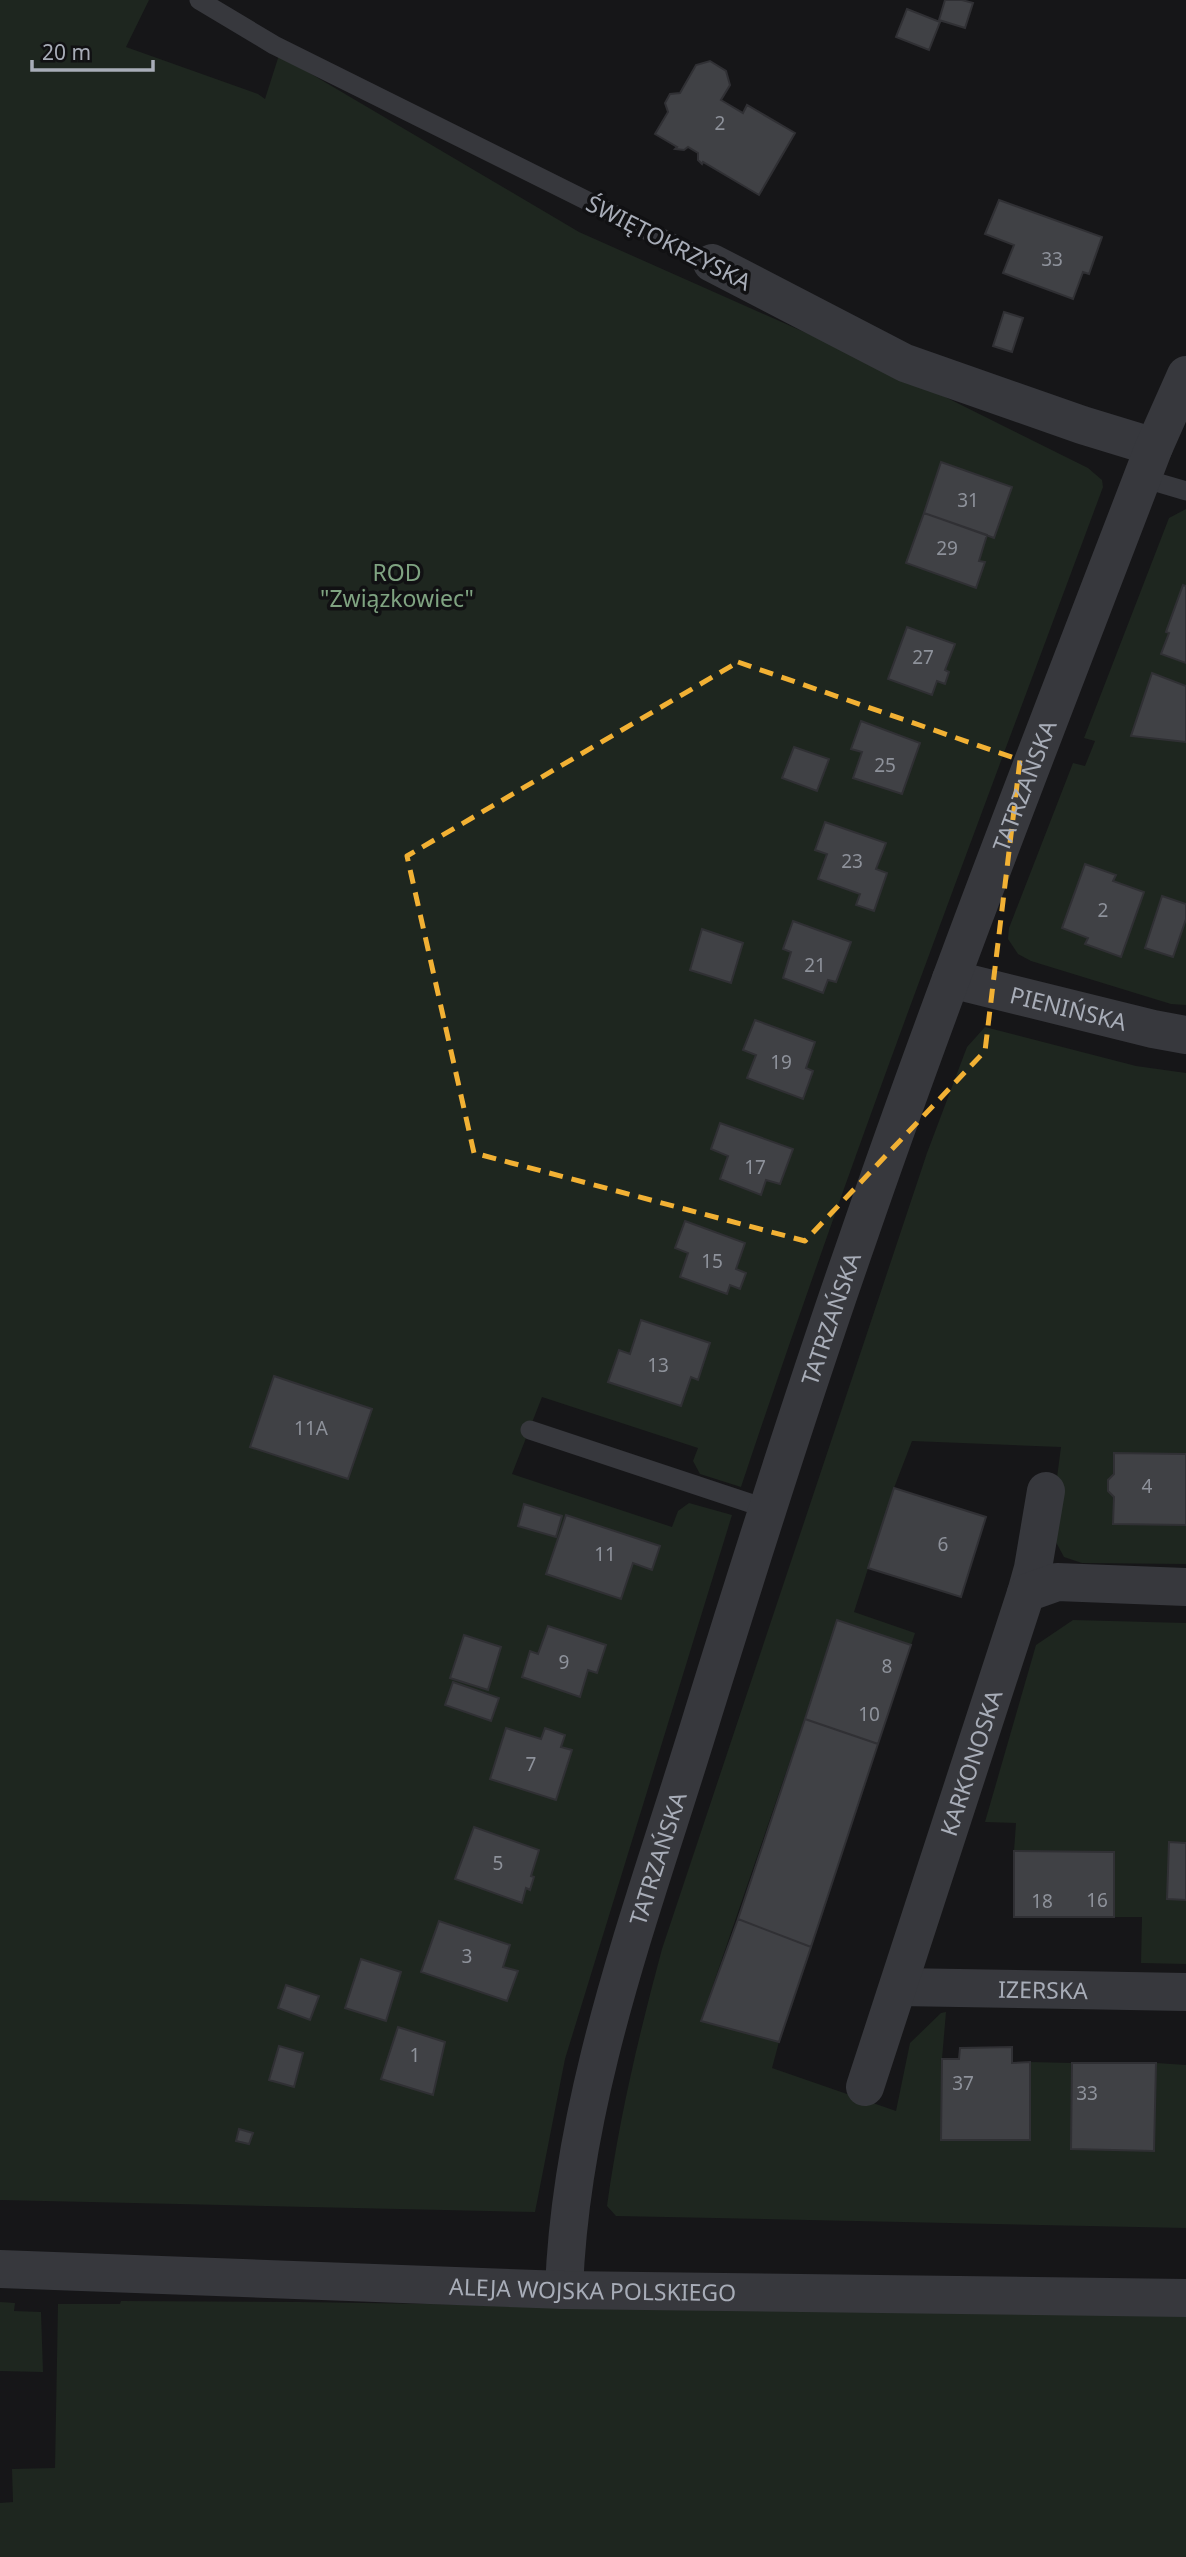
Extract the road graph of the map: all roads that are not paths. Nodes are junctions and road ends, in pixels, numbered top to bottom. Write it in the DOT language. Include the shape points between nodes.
graph roads {
  1 [pos="199,0"];
  2 [pos="712,262"];
  3 [pos="1186,375"];
  4 [pos="1148,463"];
  5 [pos="1186,491"];
  6 [pos="951,978"];
  7 [pos="1186,1035"];
  8 [pos="530,1430"];
  9 [pos="1046,1491"];
  10 [pos="768,1509"];
  11 [pos="1186,1587"];
  12 [pos="1026,1593"];
  13 [pos="899,1987"];
  14 [pos="1186,1992"];
  15 [pos="865,2087"];
  16 [pos="0,2269"];
  17 [pos="564,2290"];
  18 [pos="1186,2298"];
  1 -- 2 [label="lane, ŚWIĘTOKRZYSKA" via="274,45"];
  2 -- 4 [label="street, ŚWIĘTOKRZYSKA" via="905,363 1082,425"];
  3 -- 4 [label="street, TATRZAŃSKA"];
  4 -- 5 [label="lane"];
  4 -- 6 [label="street, TATRZAŃSKA"];
  6 -- 7 [label="street, PIENIŃSKA"];
  6 -- 10 [label="street, TATRZAŃSKA"];
  8 -- 10 [label="lane"];
  9 -- 12 [label="street, KARKONOSKA"];
  10 -- 17 [label="street, TATRZAŃSKA" via="607,2025 571,2189"];
  11 -- 12 [label="street" via="1057,1582"];
  12 -- 13 [label="street, KARKONOSKA"];
  13 -- 14 [label="street, IZERSKA"];
  13 -- 15 [label="street, KARKONOSKA"];
  16 -- 17 [label="street, ALEJA WOJSKA POLSKIEGO"];
  17 -- 18 [label="street, ALEJA WOJSKA POLSKIEGO"];
}
